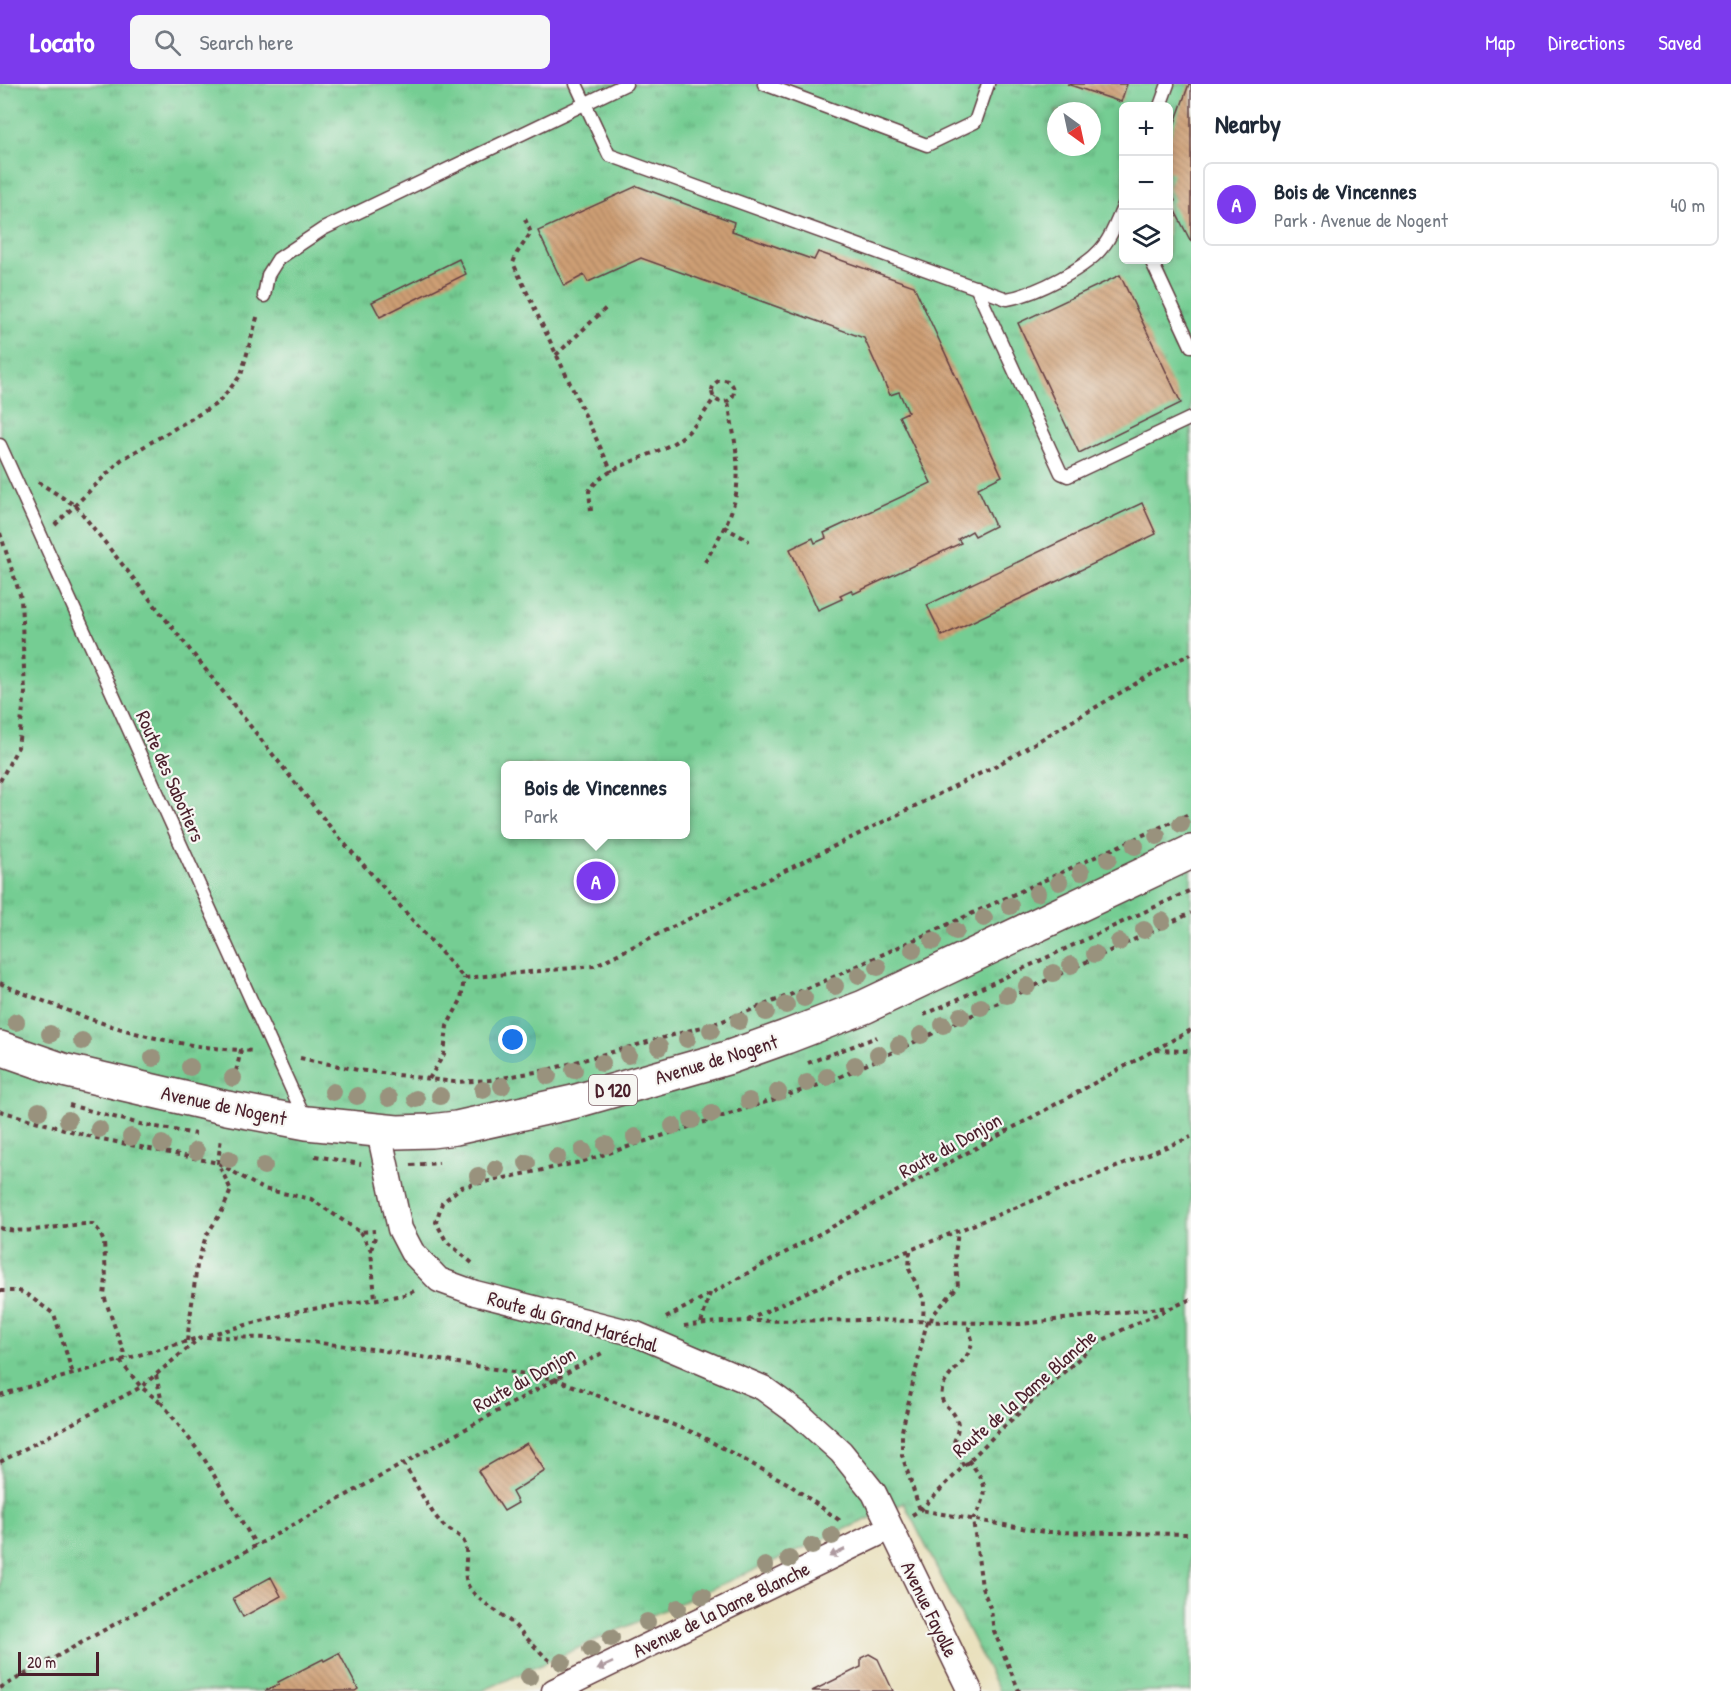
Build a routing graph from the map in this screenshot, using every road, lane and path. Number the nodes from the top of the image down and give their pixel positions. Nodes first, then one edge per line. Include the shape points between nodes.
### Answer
1 (576, 84) edge
2 (626, 84) edge
3 (764, 84) edge
4 (988, 84) edge
5 (1168, 84) edge
6 (1161, 102) edge
7 (585, 103) junction
8 (1122, 210) edge
9 (525, 219) dead end
10 (1153, 264) edge
11 (976, 287) junction
12 (264, 296) joint
13 (606, 308) dead end
14 (1191, 346) edge
15 (556, 355) junction
16 (715, 398) junction
17 (728, 401) junction
18 (1191, 418) edge
19 (0, 445) edge
20 (612, 472) junction
21 (76, 506) junction
22 (591, 511) dead end
23 (724, 527) junction
24 (0, 533) edge
25 (42, 537) junction
26 (749, 541) dead end
27 (705, 562) dead end
28 (1191, 654) edge
29 (0, 781) edge
30 (1191, 813) edge
31 (1191, 852) edge
32 (1191, 913) edge
33 (465, 978) junction
34 (0, 982) edge
35 (1191, 1030) edge
36 (0, 1048) edge
37 (241, 1050) junction
38 (1154, 1050) junction
39 (1191, 1051) edge
40 (274, 1053) junction
41 (429, 1079) junction
42 (227, 1108) junction
43 (0, 1111) edge
44 (307, 1123) junction
45 (379, 1132) junction
46 (1191, 1137) edge
47 (218, 1163) junction
48 (0, 1228) edge
49 (360, 1232) junction
50 (958, 1232) junction
51 (371, 1250) junction
52 (910, 1251) junction
53 (476, 1266) dead end
54 (439, 1280) junction
55 (0, 1291) edge
56 (710, 1293) junction
57 (375, 1299) junction
58 (1191, 1299) edge
59 (1173, 1306) junction
60 (747, 1321) junction
61 (927, 1321) junction
62 (701, 1323) junction
63 (972, 1323) junction
64 (681, 1327) dead end
65 (636, 1334) junction
66 (201, 1337) junction
67 (187, 1341) junction
68 (126, 1359) junction
69 (120, 1361) junction
70 (73, 1374) junction
71 (156, 1375) junction
72 (555, 1379) junction
73 (141, 1387) junction
74 (0, 1395) edge
75 (162, 1403) junction
76 (968, 1460) junction
77 (0, 1462) edge
78 (403, 1463) junction
79 (963, 1466) junction
80 (920, 1510) junction
81 (973, 1519) junction
82 (842, 1526) dead end
83 (890, 1528) junction
84 (1191, 1534) edge
85 (256, 1545) junction
86 (556, 1667) dead end
87 (0, 1688) edge
88 (554, 1691) edge
89 (970, 1691) edge
90 (1019, 1691) edge

1 - 7 lane
2 - 7 lane
3 - 4 lane via 927,145 975,122
5 - 6 lane
7 - 11 lane via 609,155
7 - 12 lane via 323,230 278,259 268,275
8 - 11 lane via 1105,245 1051,285 1007,299
9 - 15 path via 531,233 513,263
10 - 14 lane
11 - 18 lane via 1061,473 1068,476
12 - 21 path via 241,375 218,403 121,460
13 - 15 path
15 - 20 path
16 - 17 path
16 - 17 path via 714,385 726,380 735,391
16 - 20 path via 697,423 677,441
17 - 23 path via 738,478
19 - 25 lane, Route des Sabotiers
20 - 22 path via 598,479 589,491
21 - 25 path
21 - 33 path via 335,833
23 - 26 path
23 - 27 path
24 - 29 path via 21,598 25,693 18,747
25 - 40 lane, Route des Sabotiers
28 - 33 path via 1002,763 594,966
30 - 41 path via 818,984 720,1022 547,1070 481,1080
31 - 45 main road, Avenue de Nogent / D 120 via 864,1007 727,1058 503,1118 431,1131
32 - 53 path via 831,1080 581,1162 461,1187 442,1203 436,1222 446,1241
33 - 41 path via 461,1000 447,1026 444,1054
34 - 37 path via 91,1021 171,1041
35 - 38 path, Route du Donjon
36 - 42 main road, Avenue de Nogent / D 120 via 63,1070
37 - 40 path
37 - 42 path
38 - 39 path
38 - 56 path, Route du Donjon
40 - 41 path
40 - 44 lane, Route des Sabotiers
42 - 44 main road, Avenue de Nogent / D 120
42 - 47 path
43 - 47 path via 92,1137
44 - 45 main road, Avenue de Nogent / D 120
45 - 54 street, Route du Grand Maréchal via 400,1229 412,1252
46 - 50 path
47 - 49 path via 263,1189 311,1199
47 - 67 path via 231,1190 206,1236 196,1266
48 - 68 path via 18,1231 93,1224 104,1242 104,1296
49 - 51 path
49 - 51 path via 376,1231
50 - 52 path
50 - 61 path via 958,1286
51 - 57 path
52 - 60 path via 811,1290
52 - 61 path via 909,1269 924,1300
54 - 57 path via 404,1295
54 - 65 street, Route du Grand Maréchal via 475,1293
55 - 70 path via 26,1294 54,1314
56 - 62 path
56 - 65 path, Route du Donjon
57 - 66 path via 299,1311
58 - 59 path, Route de la Dame Blanche
59 - 63 path via 1021,1324
59 - 76 path, Route de la Dame Blanche via 1094,1346
60 - 61 path
60 - 62 path
61 - 63 path
61 - 80 path via 903,1431 902,1455
62 - 64 path
63 - 79 path via 970,1348 946,1381 942,1398 956,1417 953,1446
65 - 72 path, Route du Donjon
65 - 83 street, Route du Grand Maréchal via 763,1388 800,1415 841,1452 873,1493
66 - 67 path
66 - 71 path
66 - 72 path via 276,1338 374,1349
67 - 68 path
68 - 69 path
69 - 70 path
69 - 73 path
70 - 74 path
71 - 73 path
71 - 75 path
72 - 78 path, Route du Donjon
72 - 82 path via 697,1434 787,1483
73 - 75 path
73 - 77 path
75 - 85 path via 203,1457
76 - 79 path, Route de la Dame Blanche
76 - 81 path via 984,1480 985,1495
78 - 85 path, Route du Donjon
78 - 86 path via 430,1511 465,1543 467,1585
79 - 80 path, Route de la Dame Blanche
80 - 81 path
80 - 83 path, Route de la Dame Blanche
81 - 84 path via 1044,1532
81 - 90 path via 982,1587 994,1630
83 -> 88 street, Avenue de la Dame Blanche
83 - 89 street, Avenue Fayolle
85 - 87 path, Route du Donjon

